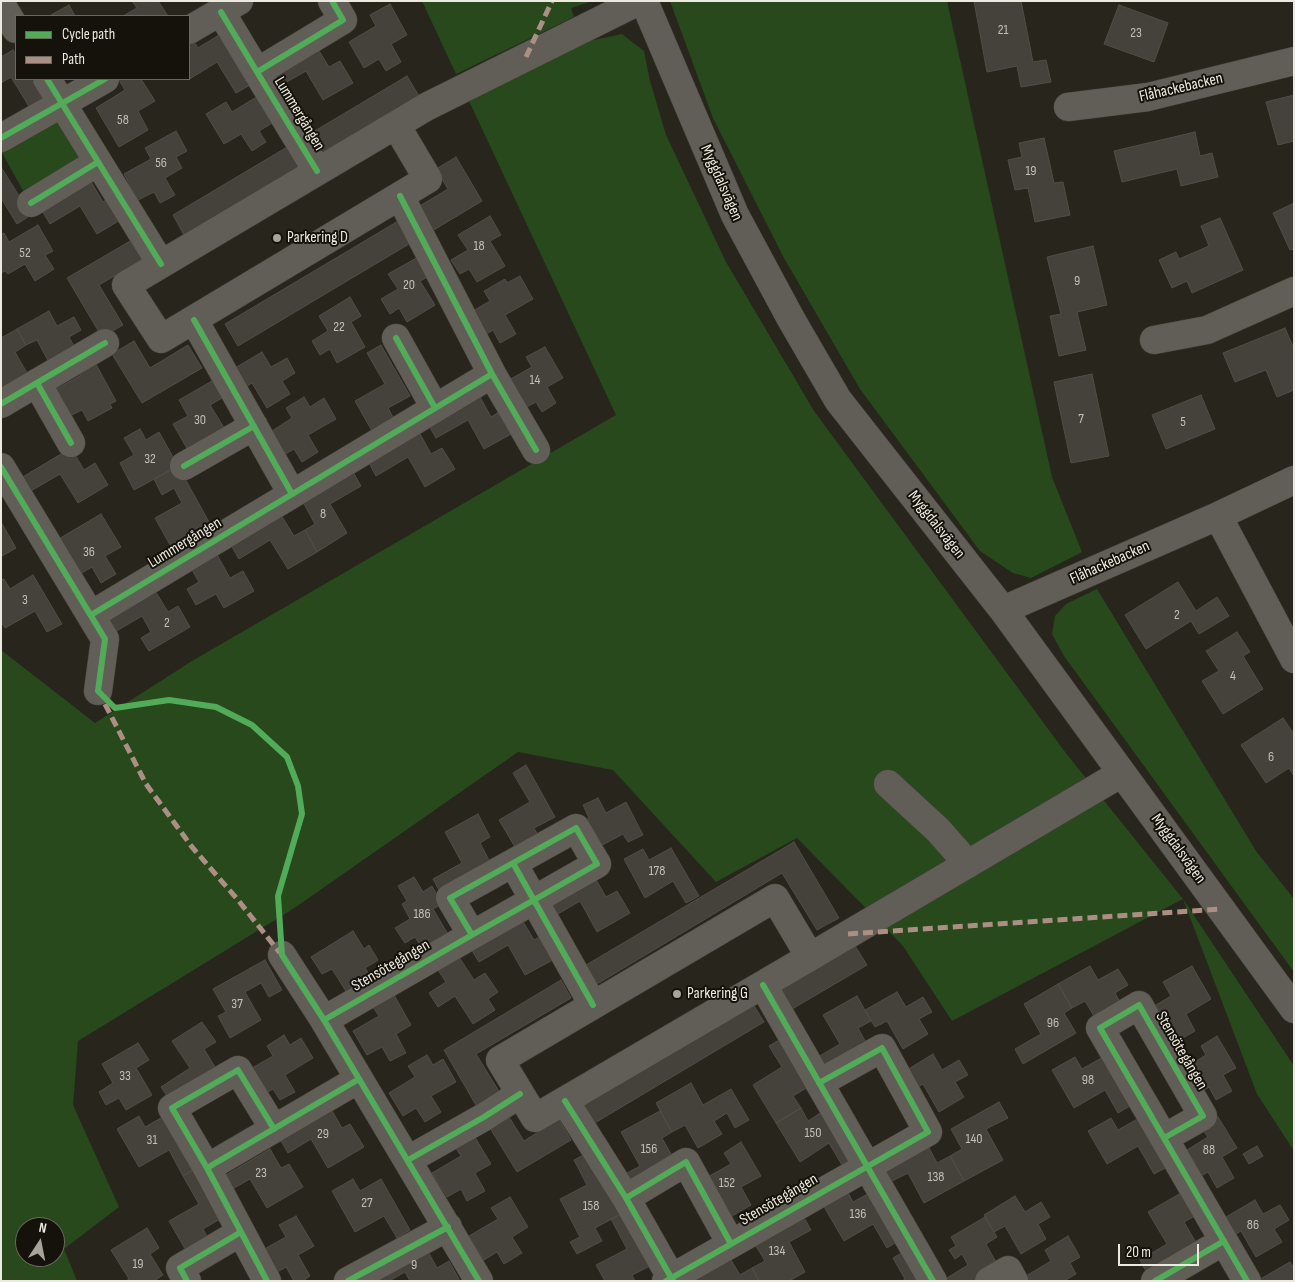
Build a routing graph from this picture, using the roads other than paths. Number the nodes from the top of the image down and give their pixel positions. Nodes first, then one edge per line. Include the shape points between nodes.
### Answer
1 (332, 1) edge
2 (639, 1) edge
3 (644, 1) edge
4 (1, 4) edge
5 (230, 6) edge
6 (15, 27) edge
7 (190, 29) edge
8 (1294, 61) edge
9 (257, 72) junction
10 (48, 80) edge
11 (102, 80) edge
12 (62, 103) junction
13 (1068, 107) dead end
14 (396, 125) junction
15 (1, 138) edge
16 (98, 162) junction
17 (317, 171) junction
18 (400, 196) junction
19 (31, 203) dead end
20 (161, 264) junction
21 (1294, 291) edge
22 (194, 320) junction
23 (396, 338) dead end
24 (1154, 340) dead end
25 (105, 343) dead end
26 (492, 374) junction
27 (37, 383) junction
28 (1, 404) edge
29 (435, 408) junction
30 (254, 426) junction
31 (71, 444) dead end
32 (536, 450) dead end
33 (184, 466) dead end
34 (1, 467) edge
35 (1294, 480) edge
36 (292, 494) junction
37 (1218, 516) junction
38 (1003, 610) junction
39 (91, 615) junction
40 (1294, 658) edge
41 (98, 691) dead end
42 (1122, 773) junction
43 (888, 784) dead end
44 (513, 863) junction
45 (968, 864) junction
46 (534, 900) junction
47 (472, 935) junction
48 (282, 955) dead end
49 (810, 957) junction
50 (762, 985) junction
51 (593, 1005) junction
52 (1294, 1009) edge
53 (324, 1020) junction
54 (359, 1079) junction
55 (820, 1083) junction
56 (520, 1094) junction
57 (565, 1101) junction
58 (274, 1129) junction
59 (1164, 1138) dead end
60 (408, 1160) junction
61 (867, 1166) junction
62 (207, 1168) junction
63 (626, 1198) junction
64 (448, 1226) junction
65 (241, 1232) junction
66 (1224, 1241) junction
67 (730, 1244) junction
68 (670, 1280) edge
69 (187, 1281) edge
70 (267, 1281) edge
71 (348, 1281) edge
72 (479, 1281) edge
73 (933, 1281) edge
74 (989, 1281) edge
75 (1014, 1281) edge
76 (1155, 1281) edge
77 (1247, 1281) edge

1 - 9 street, Lummergången via 343,20
2 - 14 street, Lummergången
3 - 38 street, Myggdalsvägen via 735,215 838,400
4 - 6 street
5 - 7 street, Lummergången
5 - 9 street, Lummergången
8 - 13 street, Flåhackebacken via 1148,97
9 - 17 street, Lummergången
10 - 12 street
11 - 12 street
12 - 15 street
12 - 16 street
14 - 17 street, Lummergången
14 - 18 street, Lummergången via 428,180
16 - 19 street
16 - 20 street
17 - 20 street, Lummergången
18 - 22 street, Lummergången
18 - 26 street
20 - 22 street, Lummergången via 126,284 161,340
21 - 24 street via 1207,330
22 - 30 street
23 - 29 street
25 - 27 street
26 - 29 street, Lummergången
26 - 32 street
27 - 28 street
27 - 31 street
29 - 36 street, Lummergången
30 - 33 street
30 - 36 street
34 - 39 street
35 - 37 street, Flåhackebacken
36 - 39 street, Lummergången
37 - 38 street, Flåhackebacken
37 - 40 street
38 - 42 street, Myggdalsvägen
39 - 41 street via 105,639
42 - 45 street
42 - 52 street, Myggdalsvägen
43 - 45 street via 938,830
44 - 46 street
44 - 46 street, Stensötegången via 576,828 597,864
44 - 47 street, Stensötegången via 450,898
45 - 49 street
46 - 47 street, Stensötegången
46 - 51 street
47 - 53 street, Stensötegången
48 - 53 street
49 - 50 street
49 - 51 street via 775,898
50 - 55 street
50 - 57 street
51 - 56 street via 500,1060
53 - 54 street
54 - 58 street
54 - 60 street
55 - 61 street
55 - 61 street, Stensötegången via 882,1048 928,1132
56 - 57 street via 535,1118
56 - 60 street
57 - 63 street, Stensötegången
58 - 62 street
58 - 62 street via 238,1070 172,1108
59 - 66 street
60 - 64 street
61 - 67 street, Stensötegången
61 - 73 street
62 - 65 street
63 - 67 street, Stensötegången via 686,1162
63 - 68 street, Stensötegången
64 - 71 street
64 - 72 street
65 - 69 street via 180,1268
65 - 70 street
66 - 76 street
66 - 77 street
67 - 68 street, Stensötegången
74 - 75 street via 1008,1270

